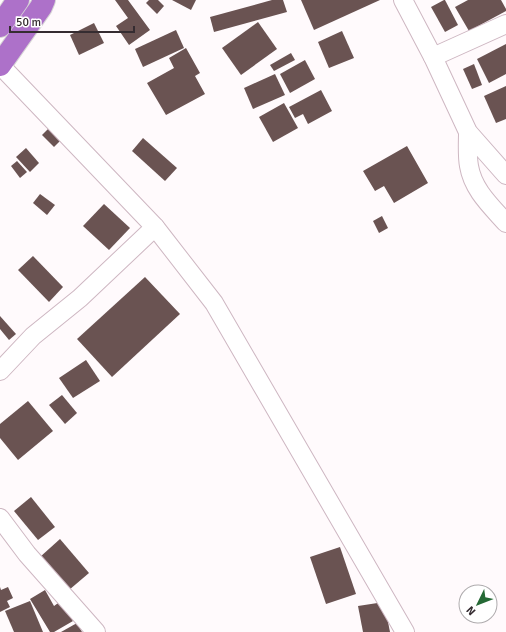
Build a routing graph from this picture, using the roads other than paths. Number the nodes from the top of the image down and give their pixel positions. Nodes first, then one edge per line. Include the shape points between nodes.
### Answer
1 (18, 0) edge
2 (44, 0) edge
3 (403, 0) edge
4 (506, 24) edge
5 (0, 26) edge
6 (433, 57) junction
7 (0, 65) edge
8 (468, 132) junction
9 (506, 175) edge
10 (506, 223) edge
11 (155, 227) junction
12 (0, 371) edge
13 (0, 518) edge
14 (96, 632) edge
15 (405, 632) edge

1 - 5 highway
2 - 7 highway
3 - 6 street
4 - 6 street
6 - 8 street
7 - 11 street
8 - 9 street
8 - 10 street via 469,167 473,180 480,193
11 - 12 street via 80,298 33,336
11 - 15 street via 214,303
13 - 14 street via 27,554

